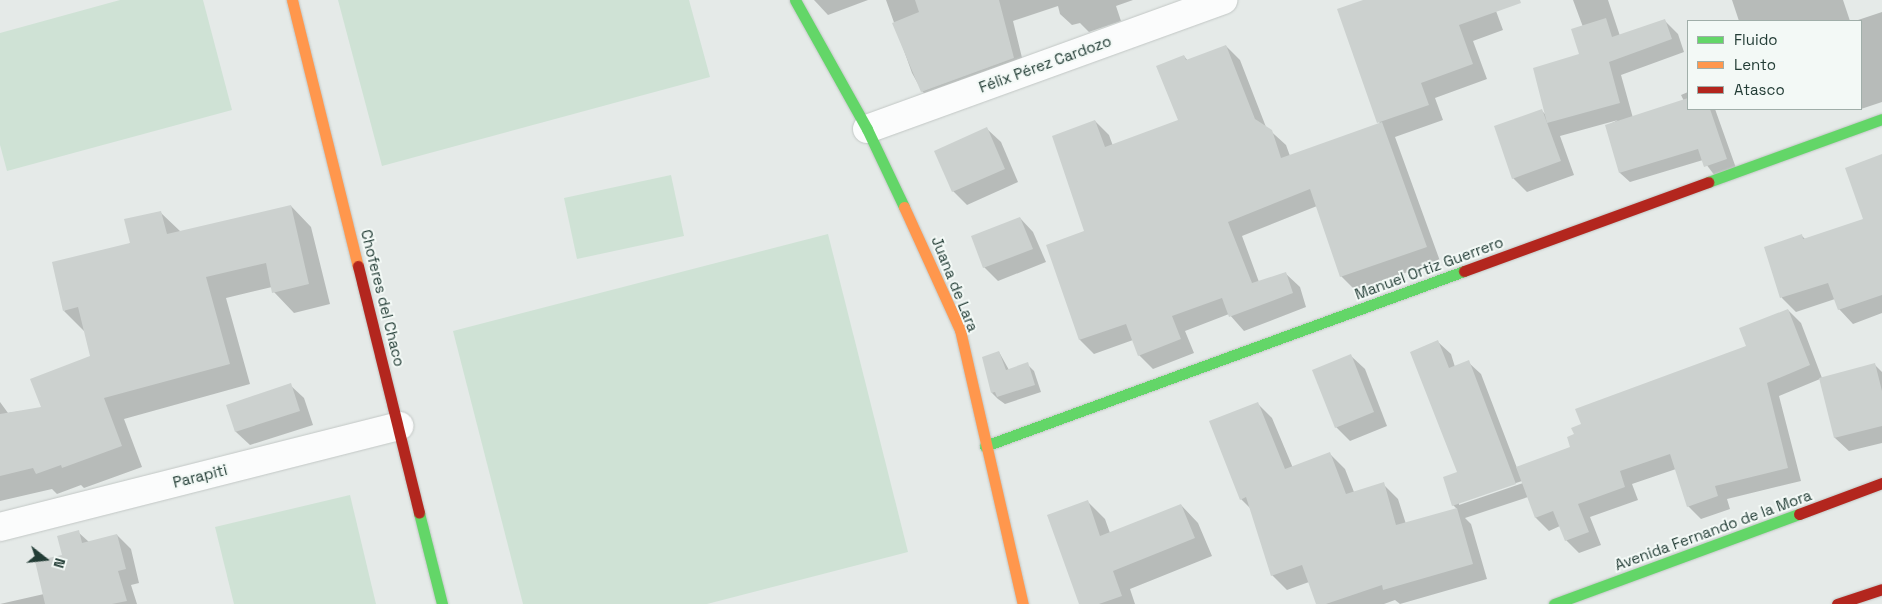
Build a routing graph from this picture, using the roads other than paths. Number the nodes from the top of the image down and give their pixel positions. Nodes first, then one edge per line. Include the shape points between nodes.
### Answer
1 (292, 0) edge
2 (795, 0) edge
3 (1223, 0) edge
4 (1882, 119) edge
5 (867, 129) junction
6 (399, 426) junction
7 (986, 446) junction
8 (1882, 483) edge
9 (0, 527) edge
10 (1882, 589) edge
11 (442, 604) edge
12 (1022, 604) edge
13 (1554, 604) edge
14 (1838, 604) edge

1 - 6 street, Choferes del Chaco
2 - 5 street, Juana de Lara
3 - 5 street, Félix Pérez Cardozo
4 - 7 street, Manuel Ortiz Guerrero
5 - 7 street, Juana de Lara via 960,330
6 - 9 street, Parapiti
6 - 11 street, Choferes del Chaco
7 - 12 street, Juana de Lara
8 - 13 street, Avenida Fernando de la Mora
10 - 14 street

